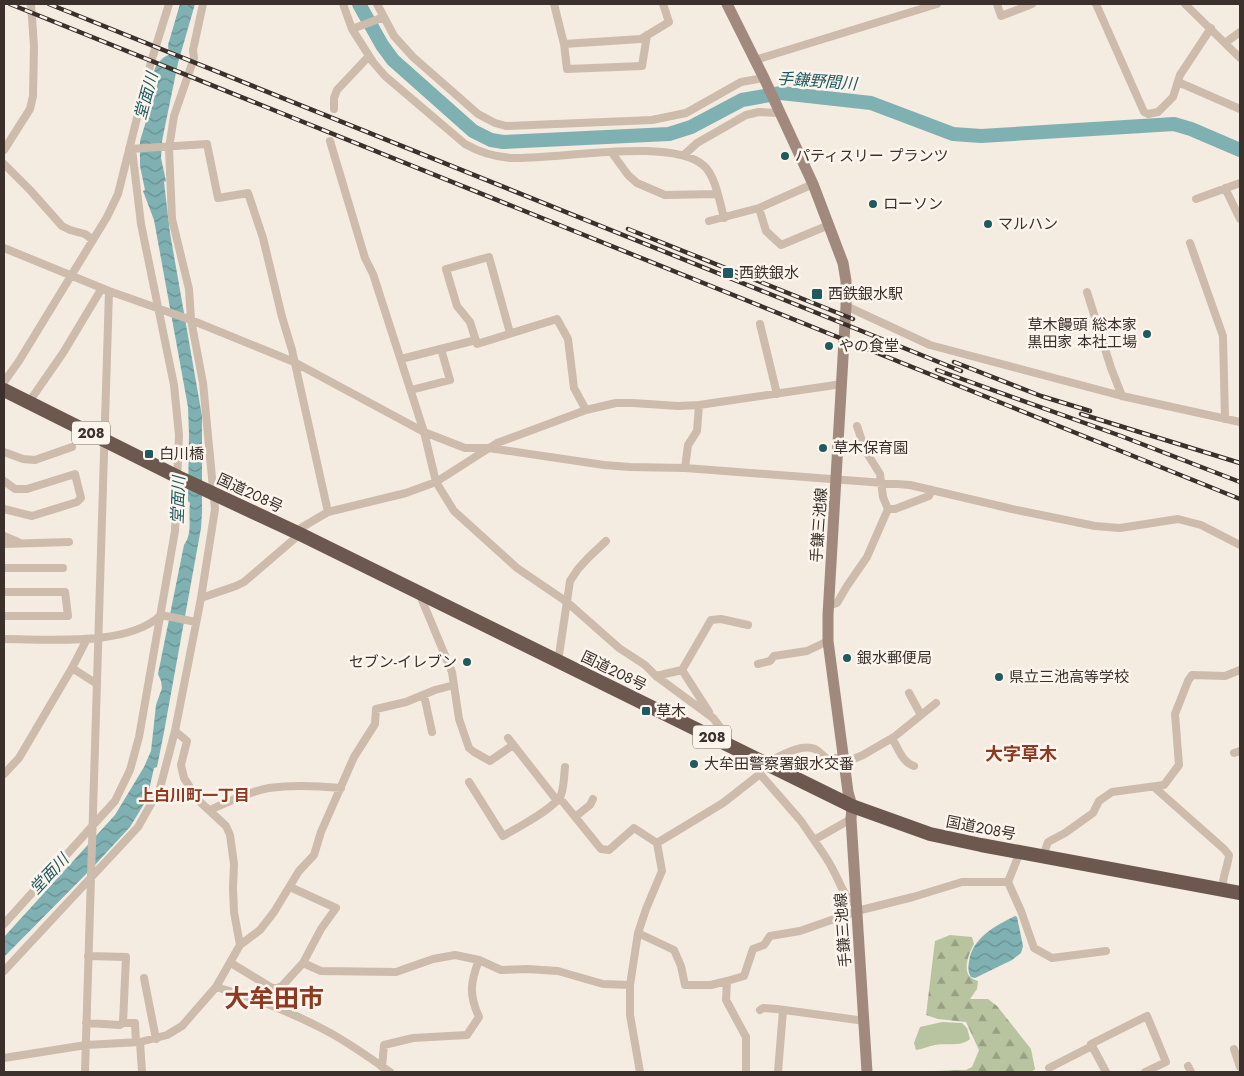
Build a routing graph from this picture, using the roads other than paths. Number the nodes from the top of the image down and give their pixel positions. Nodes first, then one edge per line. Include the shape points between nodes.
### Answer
1 (31, 4) edge
2 (169, 4) edge
3 (203, 4) edge
4 (342, 4) edge
5 (377, 4) edge
6 (554, 4) edge
7 (663, 4) edge
8 (727, 4) edge
9 (937, 4) edge
10 (997, 4) edge
11 (1032, 4) edge
12 (1096, 4) edge
13 (1185, 4) edge
14 (384, 17) junction
15 (1211, 28) junction
16 (352, 29) junction
17 (1240, 32) edge
18 (647, 35) junction
19 (1225, 43) junction
20 (564, 44) junction
21 (369, 56) junction
22 (1240, 58) edge
23 (755, 60) junction
24 (764, 78) junction
25 (1178, 82) junction
26 (334, 109) dead end
27 (1240, 109) edge
28 (779, 113) junction
29 (330, 140) dead end
30 (166, 147) junction
31 (131, 149) junction
32 (4, 150) edge
33 (612, 153) junction
34 (684, 154) junction
35 (4, 164) edge
36 (1240, 183) edge
37 (813, 184) junction
38 (1225, 188) junction
39 (717, 194) junction
40 (1196, 199) dead end
41 (759, 208) junction
42 (724, 218) junction
43 (1240, 219) edge
44 (709, 221) dead end
45 (829, 226) junction
46 (93, 240) junction
47 (1190, 243) dead end
48 (4, 248) edge
49 (71, 275) junction
50 (106, 289) junction
51 (1087, 292) dead end
52 (846, 306) junction
53 (160, 310) junction
54 (191, 320) junction
55 (760, 324) dead end
56 (510, 333) junction
57 (476, 340) junction
58 (441, 349) junction
59 (401, 359) junction
60 (294, 362) junction
61 (4, 382) edge
62 (842, 384) junction
63 (4, 390) edge
64 (411, 390) junction
65 (777, 394) junction
66 (1122, 396) junction
67 (29, 402) junction
68 (699, 405) junction
69 (586, 410) junction
70 (1225, 419) junction
71 (1240, 422) edge
72 (857, 426) dead end
73 (424, 432) junction
74 (105, 439) junction
75 (72, 447) dead end
76 (489, 448) junction
77 (4, 452) edge
78 (686, 468) junction
79 (178, 477) junction
80 (837, 478) junction
81 (4, 481) edge
82 (436, 482) junction
83 (881, 482) junction
84 (932, 490) junction
85 (213, 494) junction
86 (4, 509) edge
87 (888, 509) junction
88 (328, 512) junction
89 (297, 533) junction
90 (4, 536) edge
91 (606, 541) dead end
92 (68, 542) dead end
93 (21, 543) junction
94 (4, 544) edge
95 (1240, 544) edge
96 (4, 568) edge
97 (63, 568) dead end
98 (4, 592) edge
99 (419, 593) junction
100 (201, 598) junction
101 (567, 602) junction
102 (828, 606) junction
103 (161, 615) junction
104 (4, 616) edge
105 (196, 622) junction
106 (748, 626) dead end
107 (4, 638) edge
108 (99, 638) junction
109 (86, 639) junction
110 (828, 641) junction
111 (558, 662) junction
112 (758, 664) dead end
113 (72, 668) junction
114 (682, 670) junction
115 (1240, 670) edge
116 (656, 676) junction
117 (97, 684) junction
118 (454, 685) junction
119 (910, 694) dead end
120 (424, 695) junction
121 (936, 703) dead end
122 (921, 715) junction
123 (713, 718) junction
124 (175, 731) junction
125 (432, 732) dead end
126 (892, 738) junction
127 (730, 746) junction
128 (844, 760) junction
129 (761, 765) junction
130 (914, 766) dead end
131 (565, 767) dead end
132 (4, 774) edge
133 (469, 782) dead end
134 (1154, 787) junction
135 (340, 788) junction
136 (558, 799) junction
137 (593, 799) dead end
138 (210, 810) junction
139 (851, 812) junction
140 (575, 817) junction
141 (92, 830) junction
142 (814, 840) junction
143 (657, 843) junction
144 (1020, 852) junction
145 (1044, 856) junction
146 (91, 876) junction
147 (1008, 882) junction
148 (290, 887) junction
149 (1223, 890) junction
150 (1240, 893) edge
151 (857, 908) junction
152 (4, 924) edge
153 (638, 933) junction
154 (240, 945) junction
155 (1106, 951) dead end
156 (88, 956) junction
157 (479, 960) junction
158 (231, 963) junction
159 (303, 963) junction
160 (4, 971) edge
161 (144, 978) dead end
162 (727, 981) junction
163 (630, 985) junction
164 (216, 986) junction
165 (760, 1010) dead end
166 (783, 1010) junction
167 (865, 1021) junction
168 (86, 1023) junction
169 (123, 1023) junction
170 (156, 1039) junction
171 (138, 1042) junction
172 (86, 1045) junction
173 (1092, 1046) junction
174 (1234, 1050) dead end
175 (4, 1058) edge
176 (1240, 1066) edge
177 (382, 1067) junction
178 (1049, 1068) dead end
179 (1103, 1071) edge
180 (85, 1072) edge
181 (142, 1072) edge
182 (390, 1072) edge
183 (640, 1072) edge
184 (746, 1072) edge
185 (778, 1072) edge
186 (867, 1072) edge
187 (1144, 1072) edge

1 - 32 street via 33,96 30,109
2 - 31 street
3 - 30 street via 194,58
4 - 16 street
5 - 14 street
6 - 20 street
7 - 18 street via 669,22
8 - 23 main road, 手鎌三池線
9 - 23 street
10 - 11 street via 1002,16
12 - 25 street via 1144,112 1158,112 1173,97
13 - 15 street
14 - 16 street
14 - 24 street via 394,36 412,57 478,114 506,126 652,120 686,113 741,82
15 - 19 street
15 - 25 street
16 - 21 street
17 - 19 street
18 - 20 street
18 - 20 street via 642,66 567,69
19 - 22 street
21 - 26 street via 337,90
21 - 33 street via 385,76 464,144 478,151 512,158
23 - 24 main road, 手鎌三池線
24 - 28 main road, 手鎌三池線
25 - 27 street
28 - 34 street via 746,115
28 - 37 main road, 手鎌三池線
29 - 59 street via 365,258
30 - 31 street
30 - 54 street via 172,219 189,289
30 - 60 street via 207,144 218,198 248,193
31 - 46 street via 118,194
31 - 53 street
33 - 34 street
33 - 39 street via 637,183 665,195
34 - 39 street via 705,166
35 - 46 street via 62,226
36 - 38 street
37 - 41 street
37 - 45 main road, 手鎌三池線
38 - 40 street
38 - 43 street
39 - 42 street
41 - 42 street
41 - 45 street via 766,231 781,245
42 - 44 street
45 - 52 main road, 手鎌三池線 via 843,263
46 - 49 street
47 - 70 street via 1222,336
48 - 49 street
49 - 50 street
49 - 61 street
50 - 53 street
50 - 67 street
50 - 74 street
51 - 66 street
52 - 62 main road, 手鎌三池線
52 - 66 street via 930,345
53 - 54 street
53 - 79 street via 180,435
54 - 60 street
54 - 85 street via 202,383
55 - 65 street
56 - 57 street via 477,344
56 - 57 street via 489,257 446,269 457,306 470,322
56 - 69 street via 557,319 568,339 574,388
57 - 58 street
58 - 59 street
58 - 64 street via 450,380
59 - 64 street
60 - 73 street
60 - 88 street
62 - 65 street
62 - 80 main road, 手鎌三池線
63 - 67 highway, 国道208号 / 208
64 - 73 street
65 - 68 street
66 - 70 street
67 - 74 highway, 国道208号 / 208
68 - 69 street via 616,403
68 - 78 street via 697,431 688,445
69 - 76 street
70 - 71 street
72 - 83 street
73 - 76 street via 465,448
73 - 82 street
74 - 79 highway, 国道208号 / 208
74 - 108 street
75 - 77 street via 35,460
76 - 78 street via 604,465
76 - 82 street
78 - 80 street
79 - 85 highway, 国道208号 / 208
79 - 103 street via 175,531
80 - 83 street
80 - 102 main road, 手鎌三池線
81 - 86 street via 15,489 27,489 75,474 80,498 77,502 32,516
82 - 88 street via 406,493
82 - 101 street via 454,511 474,531 517,568
83 - 84 street
83 - 87 street
84 - 87 street via 928,496
84 - 95 street via 1095,526 1120,528 1178,519
85 - 89 highway, 国道208号 / 208
85 - 100 street via 215,509
87 - 102 street via 867,557 837,603
88 - 89 street
89 - 99 highway, 国道208号 / 208
89 - 100 street via 244,582
90 - 93 street
91 - 101 street via 570,581
92 - 93 street
93 - 94 street
96 - 97 street
98 - 104 street via 65,592 68,616
99 - 111 highway, 国道208号 / 208
99 - 118 street via 447,656
100 - 105 street
101 - 111 street
101 - 116 street
102 - 110 main road, 手鎌三池線
103 - 105 street
103 - 108 street via 153,622 119,635
103 - 141 street via 130,770 115,801
105 - 124 street
106 - 114 street via 721,619 711,620
107 - 109 street
108 - 109 street
108 - 117 street
109 - 113 street
110 - 112 street via 807,651 774,656 770,661
110 - 128 main road, 手鎌三池線
111 - 127 highway, 国道208号 / 208
113 - 117 street
113 - 132 street via 19,758
114 - 116 street
114 - 123 street
115 - 134 street via 1225,676 1192,675 1175,714 1178,765 1164,785
116 - 123 street
117 - 141 street
118 - 120 street
118 - 136 street via 458,720 470,748 490,761 510,741
119 - 122 street
120 - 125 street
120 - 135 street via 376,709 375,724 354,757
121 - 122 street
122 - 126 street
123 - 127 street via 728,736
124 - 138 street via 187,741 181,765 184,778 198,800
124 - 146 street via 160,788 149,811 126,841
126 - 128 street via 863,755
126 - 130 street via 904,758
127 - 129 highway, 国道208号 / 208
128 - 129 street via 827,759 815,749 807,748
128 - 139 main road, 手鎌三池線
129 - 139 highway, 国道208号 / 208
129 - 142 street
129 - 143 street via 723,803
131 - 136 street via 562,793
133 - 136 street via 503,836 533,819
134 - 145 street via 1112,792 1105,796 1099,800 1093,813 1048,842
134 - 149 street via 1229,856
135 - 138 street via 269,788
135 - 148 street via 314,855
136 - 140 street
137 - 140 street
138 - 154 street via 230,835 234,912
139 - 142 street
139 - 144 highway, 国道208号 / 208 via 930,834
139 - 151 main road, 手鎌三池線
140 - 143 street via 605,851 634,828
141 - 146 street
141 - 152 street
142 - 151 street
143 - 153 street via 662,870
144 - 145 highway, 国道208号 / 208
144 - 147 street
145 - 149 highway, 国道208号 / 208
146 - 156 street
146 - 160 street
147 - 151 street via 962,882 913,897
147 - 155 street via 1034,948 1052,958
148 - 154 street via 260,930
148 - 159 street via 336,908 320,928
149 - 150 highway, 国道208号 / 208
151 - 162 street via 800,931 770,936 764,945 753,949 744,976
151 - 167 main road, 手鎌三池線
153 - 162 street via 674,950 682,966 685,985
153 - 163 street
154 - 158 street
156 - 168 street
156 - 169 street via 126,957
157 - 159 street via 455,954 396,972 321,970
157 - 163 street via 500,970 558,971 603,984
157 - 177 street via 471,990 472,1003 479,1018 467,1035 413,1038 384,1045
158 - 159 street via 277,988
158 - 164 street
161 - 170 street
162 - 184 street via 726,1000 746,1037
163 - 183 street via 630,1015
164 - 170 street via 182,1026
164 - 177 street via 249,996 319,1027
165 - 166 street
166 - 167 street
166 - 185 street
167 - 186 main road, 手鎌三池線
168 - 169 street via 120,1026
168 - 172 street
169 - 171 street via 134,1023
170 - 171 street
171 - 172 street
171 - 181 street
172 - 175 street
172 - 180 street
173 - 178 street
173 - 179 street
173 - 187 street via 1147,1016 1166,1062
174 - 176 street
177 - 182 street

